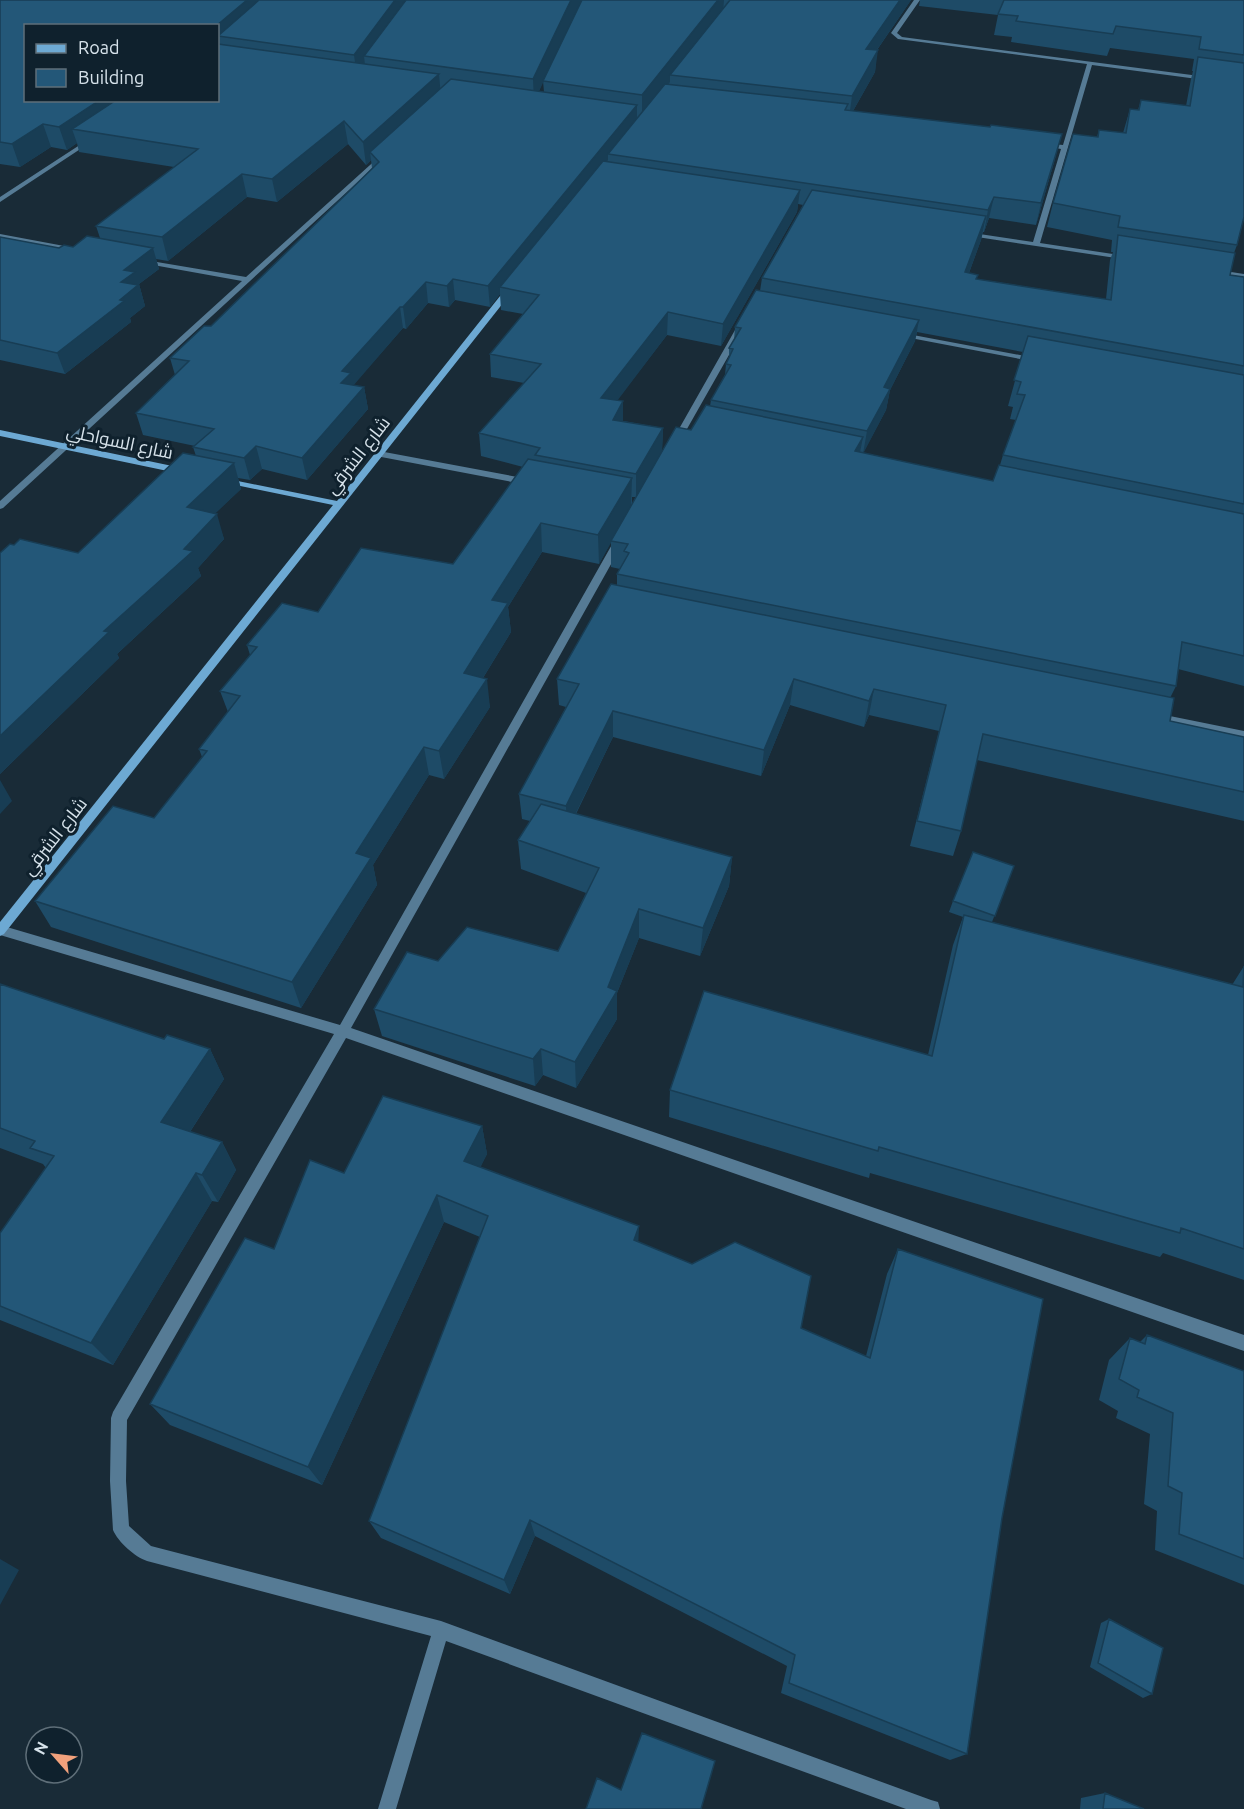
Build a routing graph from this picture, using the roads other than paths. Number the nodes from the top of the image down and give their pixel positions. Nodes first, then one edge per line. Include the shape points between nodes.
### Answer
1 (917, 0) edge
2 (1090, 63) junction
3 (1211, 78) edge
4 (100, 134) edge
5 (1032, 143) edge
6 (1066, 147) junction
7 (389, 151) edge
8 (0, 200) edge
9 (955, 232) edge
10 (0, 236) edge
11 (1036, 245) junction
12 (82, 251) edge
13 (130, 259) edge
14 (1140, 260) edge
15 (1209, 271) edge
16 (1244, 276) edge
17 (519, 278) edge
18 (248, 280) junction
19 (747, 316) edge
20 (894, 333) edge
21 (1046, 361) edge
22 (687, 422) junction
23 (698, 425) edge
24 (0, 433) edge
25 (64, 446) junction
26 (670, 452) edge
27 (379, 454) junction
28 (190, 472) edge
29 (213, 477) edge
30 (538, 484) edge
31 (339, 504) junction
32 (0, 506) edge
33 (625, 532) edge
34 (586, 599) junction
35 (598, 602) edge
36 (1138, 714) edge
37 (1244, 735) edge
38 (0, 930) edge
39 (343, 1031) junction
40 (1244, 1343) edge
41 (441, 1630) junction
42 (387, 1809) edge
43 (932, 1809) edge

1 - 2 street via 894,33 900,38
2 - 3 street
2 - 6 street
4 - 8 street
5 - 6 street
6 - 11 street
7 - 18 street
9 - 11 street
10 - 12 street
11 - 14 street
13 - 18 street
15 - 16 street
17 - 27 street, شارع الشرقي
18 - 25 street
19 - 22 street
20 - 21 street
22 - 23 street
22 - 26 street
24 - 25 street, شارع السواحلي
25 - 28 street, شارع السواحلي
25 - 32 street
27 - 30 street
27 - 31 street, شارع الشرقي
29 - 31 street
31 - 38 street, شارع الشرقي
33 - 34 street
34 - 35 street
34 - 39 street
36 - 37 street
38 - 39 street
39 - 40 street
39 - 41 street via 119,1418 121,1530 147,1552
41 - 42 street
41 - 43 street

